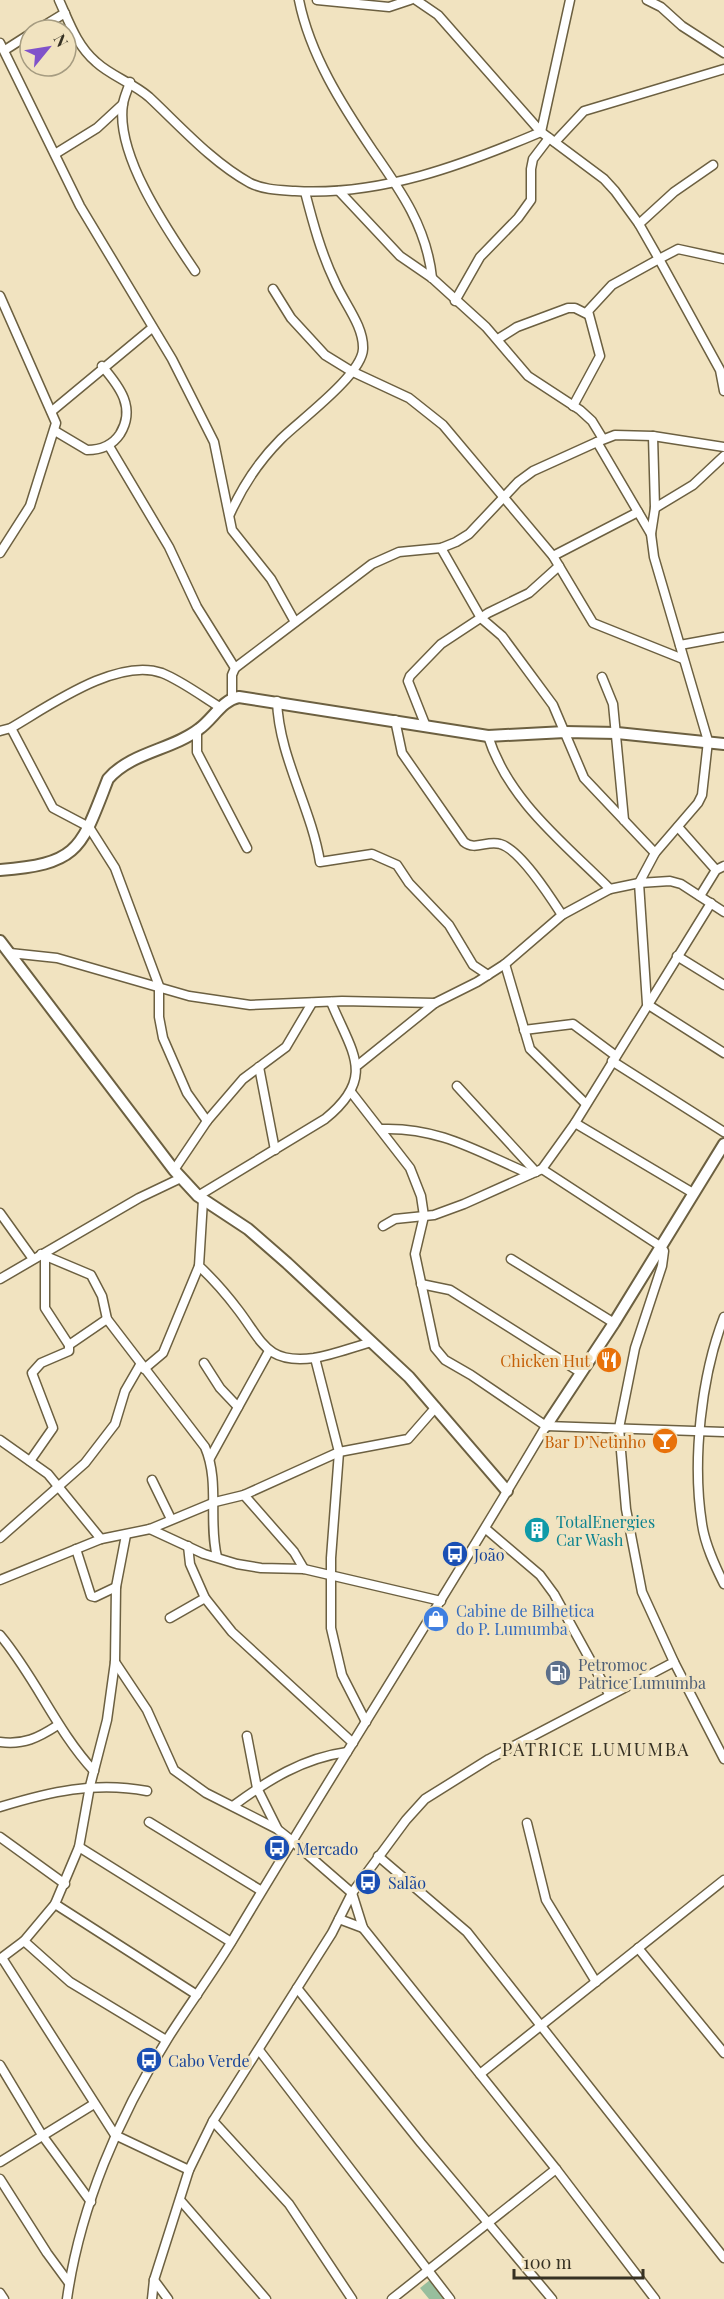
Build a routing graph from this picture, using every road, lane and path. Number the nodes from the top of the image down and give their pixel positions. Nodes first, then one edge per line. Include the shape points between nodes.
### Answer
1 (59, 0) edge
2 (299, 0) edge
3 (317, 0) edge
4 (410, 0) edge
5 (416, 0) edge
6 (570, 0) edge
7 (647, 0) edge
8 (664, 4) edge
9 (65, 13) junction
10 (57, 18) edge
11 (18, 40) edge
12 (2, 47) edge
13 (724, 53) edge
14 (724, 69) edge
15 (130, 82) junction
16 (123, 104) junction
17 (541, 132) junction
18 (552, 140) junction
19 (55, 154) junction
20 (713, 165) dead end
21 (396, 182) junction
22 (339, 191) junction
23 (305, 192) junction
24 (639, 224) junction
25 (659, 259) junction
26 (724, 259) edge
27 (195, 271) dead end
28 (432, 278) junction
29 (273, 290) dead end
30 (0, 296) edge
31 (455, 301) junction
32 (587, 314) junction
33 (152, 328) junction
34 (498, 339) junction
35 (102, 366) junction
36 (351, 371) junction
37 (724, 391) edge
38 (573, 406) junction
39 (52, 411) junction
40 (55, 431) junction
41 (653, 436) junction
42 (600, 440) junction
43 (109, 446) junction
44 (724, 447) edge
45 (724, 456) edge
46 (506, 498) junction
47 (655, 508) junction
48 (638, 512) junction
49 (230, 515) junction
50 (651, 534) junction
51 (441, 548) junction
52 (0, 553) edge
53 (553, 556) junction
54 (559, 566) junction
55 (481, 618) junction
56 (295, 622) junction
57 (724, 637) edge
58 (680, 645) junction
59 (683, 659) junction
60 (235, 668) junction
61 (602, 677) dead end
62 (232, 698) junction
63 (277, 701) junction
64 (221, 708) junction
65 (395, 720) junction
66 (425, 724) junction
67 (11, 728) junction
68 (0, 731) edge
69 (197, 731) junction
70 (565, 732) junction
71 (617, 733) junction
72 (488, 736) junction
73 (708, 741) junction
74 (724, 744) edge
75 (624, 820) junction
76 (89, 827) junction
77 (678, 827) junction
78 (247, 848) dead end
79 (655, 853) junction
80 (720, 868) edge
81 (0, 870) edge
82 (639, 883) junction
83 (610, 889) junction
84 (700, 896) junction
85 (711, 903) junction
86 (724, 912) edge
87 (562, 915) junction
88 (0, 941) edge
89 (10, 953) junction
90 (677, 956) junction
91 (505, 964) junction
92 (488, 975) junction
93 (724, 985) edge
94 (159, 987) junction
95 (331, 1002) junction
96 (312, 1003) junction
97 (435, 1003) junction
98 (647, 1004) junction
99 (524, 1030) junction
100 (724, 1053) edge
101 (614, 1059) junction
102 (358, 1065) junction
103 (259, 1067) junction
104 (457, 1086) dead end
105 (351, 1092) junction
106 (585, 1103) junction
107 (207, 1121) junction
108 (574, 1123) junction
109 (382, 1130) junction
110 (724, 1132) edge
111 (724, 1144) edge
112 (275, 1150) junction
113 (536, 1172) junction
114 (178, 1174) junction
115 (693, 1193) junction
116 (200, 1198) junction
117 (0, 1213) edge
118 (424, 1216) junction
119 (383, 1226) dead end
120 (660, 1246) junction
121 (40, 1257) junction
122 (511, 1258) dead end
123 (199, 1266) junction
124 (0, 1279) edge
125 (421, 1284) junction
126 (724, 1317) edge
127 (107, 1319) junction
128 (614, 1323) junction
129 (372, 1342) junction
130 (69, 1345) junction
131 (269, 1351) junction
132 (315, 1358) junction
133 (204, 1363) dead end
134 (142, 1367) junction
135 (580, 1371) junction
136 (238, 1407) junction
137 (436, 1407) junction
138 (546, 1425) junction
139 (619, 1428) junction
140 (701, 1431) junction
141 (724, 1432) edge
142 (0, 1440) edge
143 (339, 1452) junction
144 (210, 1458) junction
145 (30, 1461) junction
146 (152, 1480) dead end
147 (60, 1487) junction
148 (507, 1491) junction
149 (243, 1495) junction
150 (215, 1502) junction
151 (171, 1519) junction
152 (150, 1529) junction
153 (486, 1529) junction
154 (126, 1535) junction
155 (0, 1538) edge
156 (101, 1539) junction
157 (188, 1546) junction
158 (76, 1549) junction
159 (217, 1557) junction
160 (304, 1569) junction
161 (330, 1576) junction
162 (0, 1580) edge
163 (724, 1584) edge
164 (116, 1587) junction
165 (205, 1598) junction
166 (441, 1601) junction
167 (170, 1618) dead end
168 (0, 1635) edge
169 (114, 1662) junction
170 (674, 1662) junction
171 (609, 1694) junction
172 (366, 1722) junction
173 (58, 1725) junction
174 (247, 1736) dead end
175 (0, 1742) edge
176 (353, 1743) junction
177 (347, 1752) junction
178 (724, 1759) edge
179 (94, 1771) junction
180 (90, 1786) junction
181 (257, 1788) junction
182 (147, 1791) dead end
183 (233, 1806) junction
184 (0, 1807) edge
185 (149, 1822) dead end
186 (527, 1823) dead end
187 (277, 1829) junction
188 (0, 1837) edge
189 (291, 1840) junction
190 (80, 1847) junction
191 (378, 1856) junction
192 (724, 1880) edge
193 (65, 1884) junction
194 (260, 1890) junction
195 (352, 1893) junction
196 (55, 1904) junction
197 (339, 1919) junction
198 (363, 1928) junction
199 (24, 1941) junction
200 (231, 1942) junction
201 (638, 1948) junction
202 (1, 1958) edge
203 (596, 1982) junction
204 (297, 1988) junction
205 (196, 1995) junction
206 (541, 2025) junction
207 (166, 2040) junction
208 (259, 2050) junction
209 (724, 2053) edge
210 (0, 2065) edge
211 (480, 2074) junction
212 (94, 2104) junction
213 (213, 2121) junction
214 (115, 2135) junction
215 (42, 2136) junction
216 (0, 2162) edge
217 (556, 2169) junction
218 (189, 2170) junction
219 (0, 2179) edge
220 (181, 2201) junction
221 (91, 2202) junction
222 (488, 2223) junction
223 (724, 2258) edge
224 (428, 2272) junction
225 (154, 2280) junction
226 (69, 2283) junction
227 (0, 2293) edge
228 (4, 2299) edge
229 (67, 2299) edge
230 (152, 2299) edge
231 (168, 2299) edge
232 (266, 2299) edge
233 (352, 2299) edge
234 (392, 2299) edge
235 (450, 2299) edge
236 (552, 2299) edge
237 (655, 2299) edge

1 - 9 street
2 - 21 street via 307,33 323,69
3 - 4 street via 389,7
5 - 17 street via 438,15
6 - 17 street
7 - 8 street
8 - 13 street via 682,26
9 - 10 street
9 - 15 street via 80,44 97,63
11 - 12 street
12 - 19 street
14 - 18 street via 584,111
15 - 16 street
15 - 23 street via 224,166 252,184 271,190
16 - 19 street via 97,128
16 - 27 street via 129,148 147,198
17 - 18 street
17 - 21 street via 460,164
18 - 24 street via 604,179
18 - 31 street via 533,159 531,200 480,257
19 - 33 street via 80,206
20 - 24 street via 674,192
21 - 22 street
21 - 28 street via 422,232
22 - 23 street
22 - 28 street via 400,256
23 - 36 street via 320,246 358,327 363,349
24 - 25 street
25 - 26 street via 678,249
25 - 32 street via 612,285
25 - 37 street via 720,370
28 - 31 street
29 - 36 street via 291,318 325,355
30 - 39 street
31 - 34 street
32 - 34 street via 568,308 517,327
32 - 38 street via 600,356
33 - 35 street
33 - 49 street via 214,442
34 - 38 street via 528,376
35 - 39 street
35 - 43 street via 119,388 126,407 127,422
36 - 46 street via 422,406
36 - 49 street via 331,397 280,440 238,497
38 - 42 street via 592,421
39 - 40 street
40 - 43 street via 87,450
40 - 52 street via 30,506
41 - 42 street via 615,435
41 - 44 street
41 - 47 street
42 - 46 street via 533,471
42 - 48 street
43 - 60 street
45 - 47 street via 693,485
46 - 51 street via 469,534
46 - 53 street
47 - 50 street
48 - 50 street
48 - 53 street
49 - 56 street via 232,530 270,579
50 - 58 street
51 - 55 street
51 - 56 street via 399,552 372,564
53 - 54 street
54 - 55 street via 529,593
54 - 59 street via 593,623
55 - 66 street via 441,644 410,676 408,681
55 - 70 street via 508,644 553,705
56 - 60 street
57 - 58 street
58 - 59 street
59 - 73 street
60 - 62 street
61 - 71 street via 613,704
62 - 63 street
62 - 64 street
63 - 65 street
63 - 92 street via 278,722 315,832 320,862 372,854 397,865 449,925 473,964
64 - 67 street via 162,673 134,669 107,677
64 - 69 street
65 - 66 street
65 - 87 street via 402,753 464,842 472,847 504,844 537,878
66 - 72 street
67 - 68 street
67 - 76 street via 53,808
69 - 76 street via 114,772
69 - 78 street via 197,752
70 - 71 street
70 - 72 street
70 - 75 street via 585,778
71 - 73 street
71 - 75 street
72 - 83 street via 495,759 520,799
73 - 74 street
73 - 77 street via 702,795
75 - 79 street
76 - 81 street via 80,843 58,860 38,867
76 - 94 street via 115,868
77 - 79 street
77 - 80 street
79 - 82 street
80 - 84 street
82 - 83 street
82 - 84 street via 670,881
82 - 98 street
83 - 87 street
84 - 85 street
85 - 86 street
85 - 90 street
87 - 91 street
88 - 89 street
89 - 94 street via 57,958
89 - 114 street
90 - 93 street
90 - 98 street
91 - 92 street
91 - 99 street
92 - 97 street
94 - 96 street via 189,996 250,1005
94 - 107 street via 163,1038 187,1093
95 - 96 street
95 - 97 street
95 - 102 street
96 - 103 street via 286,1047
97 - 102 street
98 - 100 street
98 - 101 street
99 - 101 street via 573,1024
99 - 106 street via 530,1048
101 - 106 street
101 - 110 street
102 - 105 street
103 - 107 street via 243,1079
103 - 112 street
104 - 113 street
105 - 109 street
105 - 112 street via 325,1119
106 - 108 street
107 - 114 street
108 - 113 street
108 - 115 street
109 - 113 street via 430,1132
109 - 118 street via 410,1168
111 - 115 street
112 - 116 street
113 - 118 street via 464,1204
113 - 120 street
114 - 116 street
114 - 121 street
115 - 120 street
116 - 123 street
116 - 129 street via 248,1229
117 - 121 street
118 - 119 street via 395,1219
118 - 125 street via 415,1248
120 - 128 street
120 - 139 street via 664,1251 662,1266 635,1348
121 - 124 street
121 - 127 street via 91,1275 102,1296
121 - 130 street via 45,1308
122 - 128 street
123 - 131 street via 222,1289 258,1342
123 - 134 street via 163,1353
125 - 135 street via 450,1290
125 - 138 street via 439,1355
126 - 140 street via 702,1404
127 - 130 street
127 - 134 street
128 - 135 street
129 - 132 street
129 - 137 street
130 - 145 street via 69,1351 41,1363 32,1373 53,1428
131 - 132 street via 279,1357
131 - 136 street
132 - 143 street
133 - 136 street
134 - 144 street via 206,1446
134 - 147 street via 125,1391 115,1424 85,1463
135 - 138 street
136 - 144 street
137 - 143 street via 408,1439
137 - 148 street
138 - 139 street
138 - 148 street
139 - 140 street
139 - 170 street via 626,1509 642,1592
140 - 141 street
140 - 163 street via 698,1476 702,1526
142 - 145 street
143 - 149 street
143 - 161 street
144 - 150 street
145 - 147 street
146 - 151 street
147 - 155 street
147 - 156 street
148 - 153 street
149 - 150 street
149 - 160 street via 294,1552
150 - 151 street
150 - 159 street via 213,1540
151 - 152 street
152 - 154 street
152 - 157 street
153 - 166 street
153 - 171 street via 540,1575
154 - 156 street
154 - 164 street
156 - 158 street
157 - 159 street
157 - 165 street via 190,1564
158 - 162 street
158 - 164 street via 91,1596
159 - 160 street via 261,1568
160 - 161 street
161 - 166 street
161 - 172 street via 334,1652
164 - 169 street
165 - 167 street
165 - 176 street via 232,1632
166 - 172 street
168 - 173 street
169 - 179 street via 107,1720
169 - 183 street via 147,1710 174,1770
170 - 171 street
170 - 178 street
171 - 191 street via 489,1759 425,1799
172 - 176 street
173 - 175 street via 30,1742
173 - 179 street
174 - 181 street
176 - 177 street
177 - 181 street via 323,1755 297,1765
177 - 189 street
179 - 180 street
180 - 182 street
180 - 184 street via 52,1791
180 - 190 street
181 - 183 street
181 - 187 street
183 - 187 street
185 - 194 street
186 - 203 street via 546,1900
187 - 189 street
188 - 193 street
189 - 194 street
189 - 195 street
190 - 193 street
190 - 200 street
191 - 195 street
191 - 206 street via 467,1932
192 - 201 street
193 - 196 street
194 - 200 street
195 - 197 street
195 - 198 street
196 - 199 street
196 - 205 street
197 - 198 street
197 - 204 street
198 - 211 street
199 - 202 street
199 - 207 street via 70,1982
200 - 205 street
201 - 203 street
201 - 209 street
202 - 212 street
203 - 206 street
204 - 208 street
204 - 222 street
205 - 207 street
206 - 211 street
206 - 223 street
207 - 214 street
208 - 213 street
208 - 224 street
210 - 215 street
211 - 217 street
212 - 214 street
212 - 215 street
213 - 218 street
213 - 233 street via 290,2204
214 - 218 street
214 - 221 street
215 - 216 street
215 - 221 street
217 - 222 street
217 - 237 street
218 - 220 street
219 - 226 street
220 - 225 street
220 - 232 street
221 - 226 street
222 - 224 street
222 - 236 street
224 - 234 street
224 - 235 street
225 - 230 street
225 - 231 street
226 - 229 street
227 - 228 street

